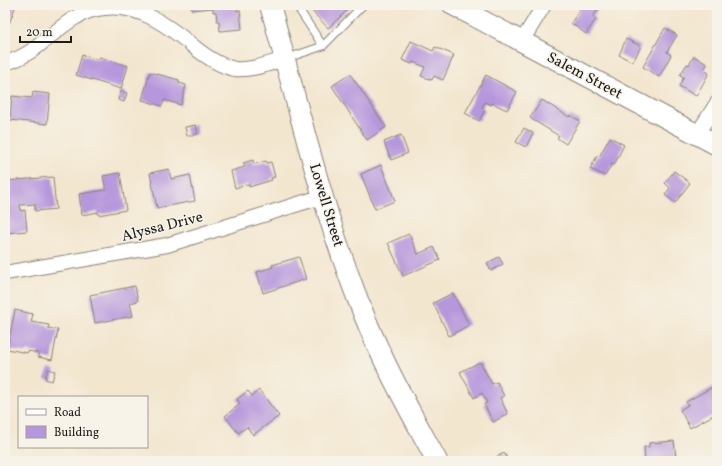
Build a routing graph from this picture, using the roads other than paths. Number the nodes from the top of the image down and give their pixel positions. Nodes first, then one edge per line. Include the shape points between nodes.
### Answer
1 (270, 5) edge
2 (296, 5) edge
3 (363, 5) edge
4 (453, 5) edge
5 (544, 5) edge
6 (522, 41) junction
7 (322, 46) junction
8 (285, 59) junction
9 (5, 63) edge
10 (717, 103) edge
11 (697, 134) junction
12 (717, 145) edge
13 (324, 196) junction
14 (5, 273) edge
15 (437, 461) edge

1 - 8 main road, Lowell Street
2 - 7 lane
3 - 7 lane
4 - 6 main road, Salem Street
5 - 6 street
6 - 11 main road, Salem Street
7 - 8 lane
8 - 9 street via 251,68 227,67 206,56 153,18 123,8 104,8 73,18 31,53
8 - 13 main road, Lowell Street
10 - 11 street
11 - 12 main road, Salem Street
13 - 14 street, Alyssa Drive via 167,245
13 - 15 main road, Lowell Street via 345,265 364,315 384,360

